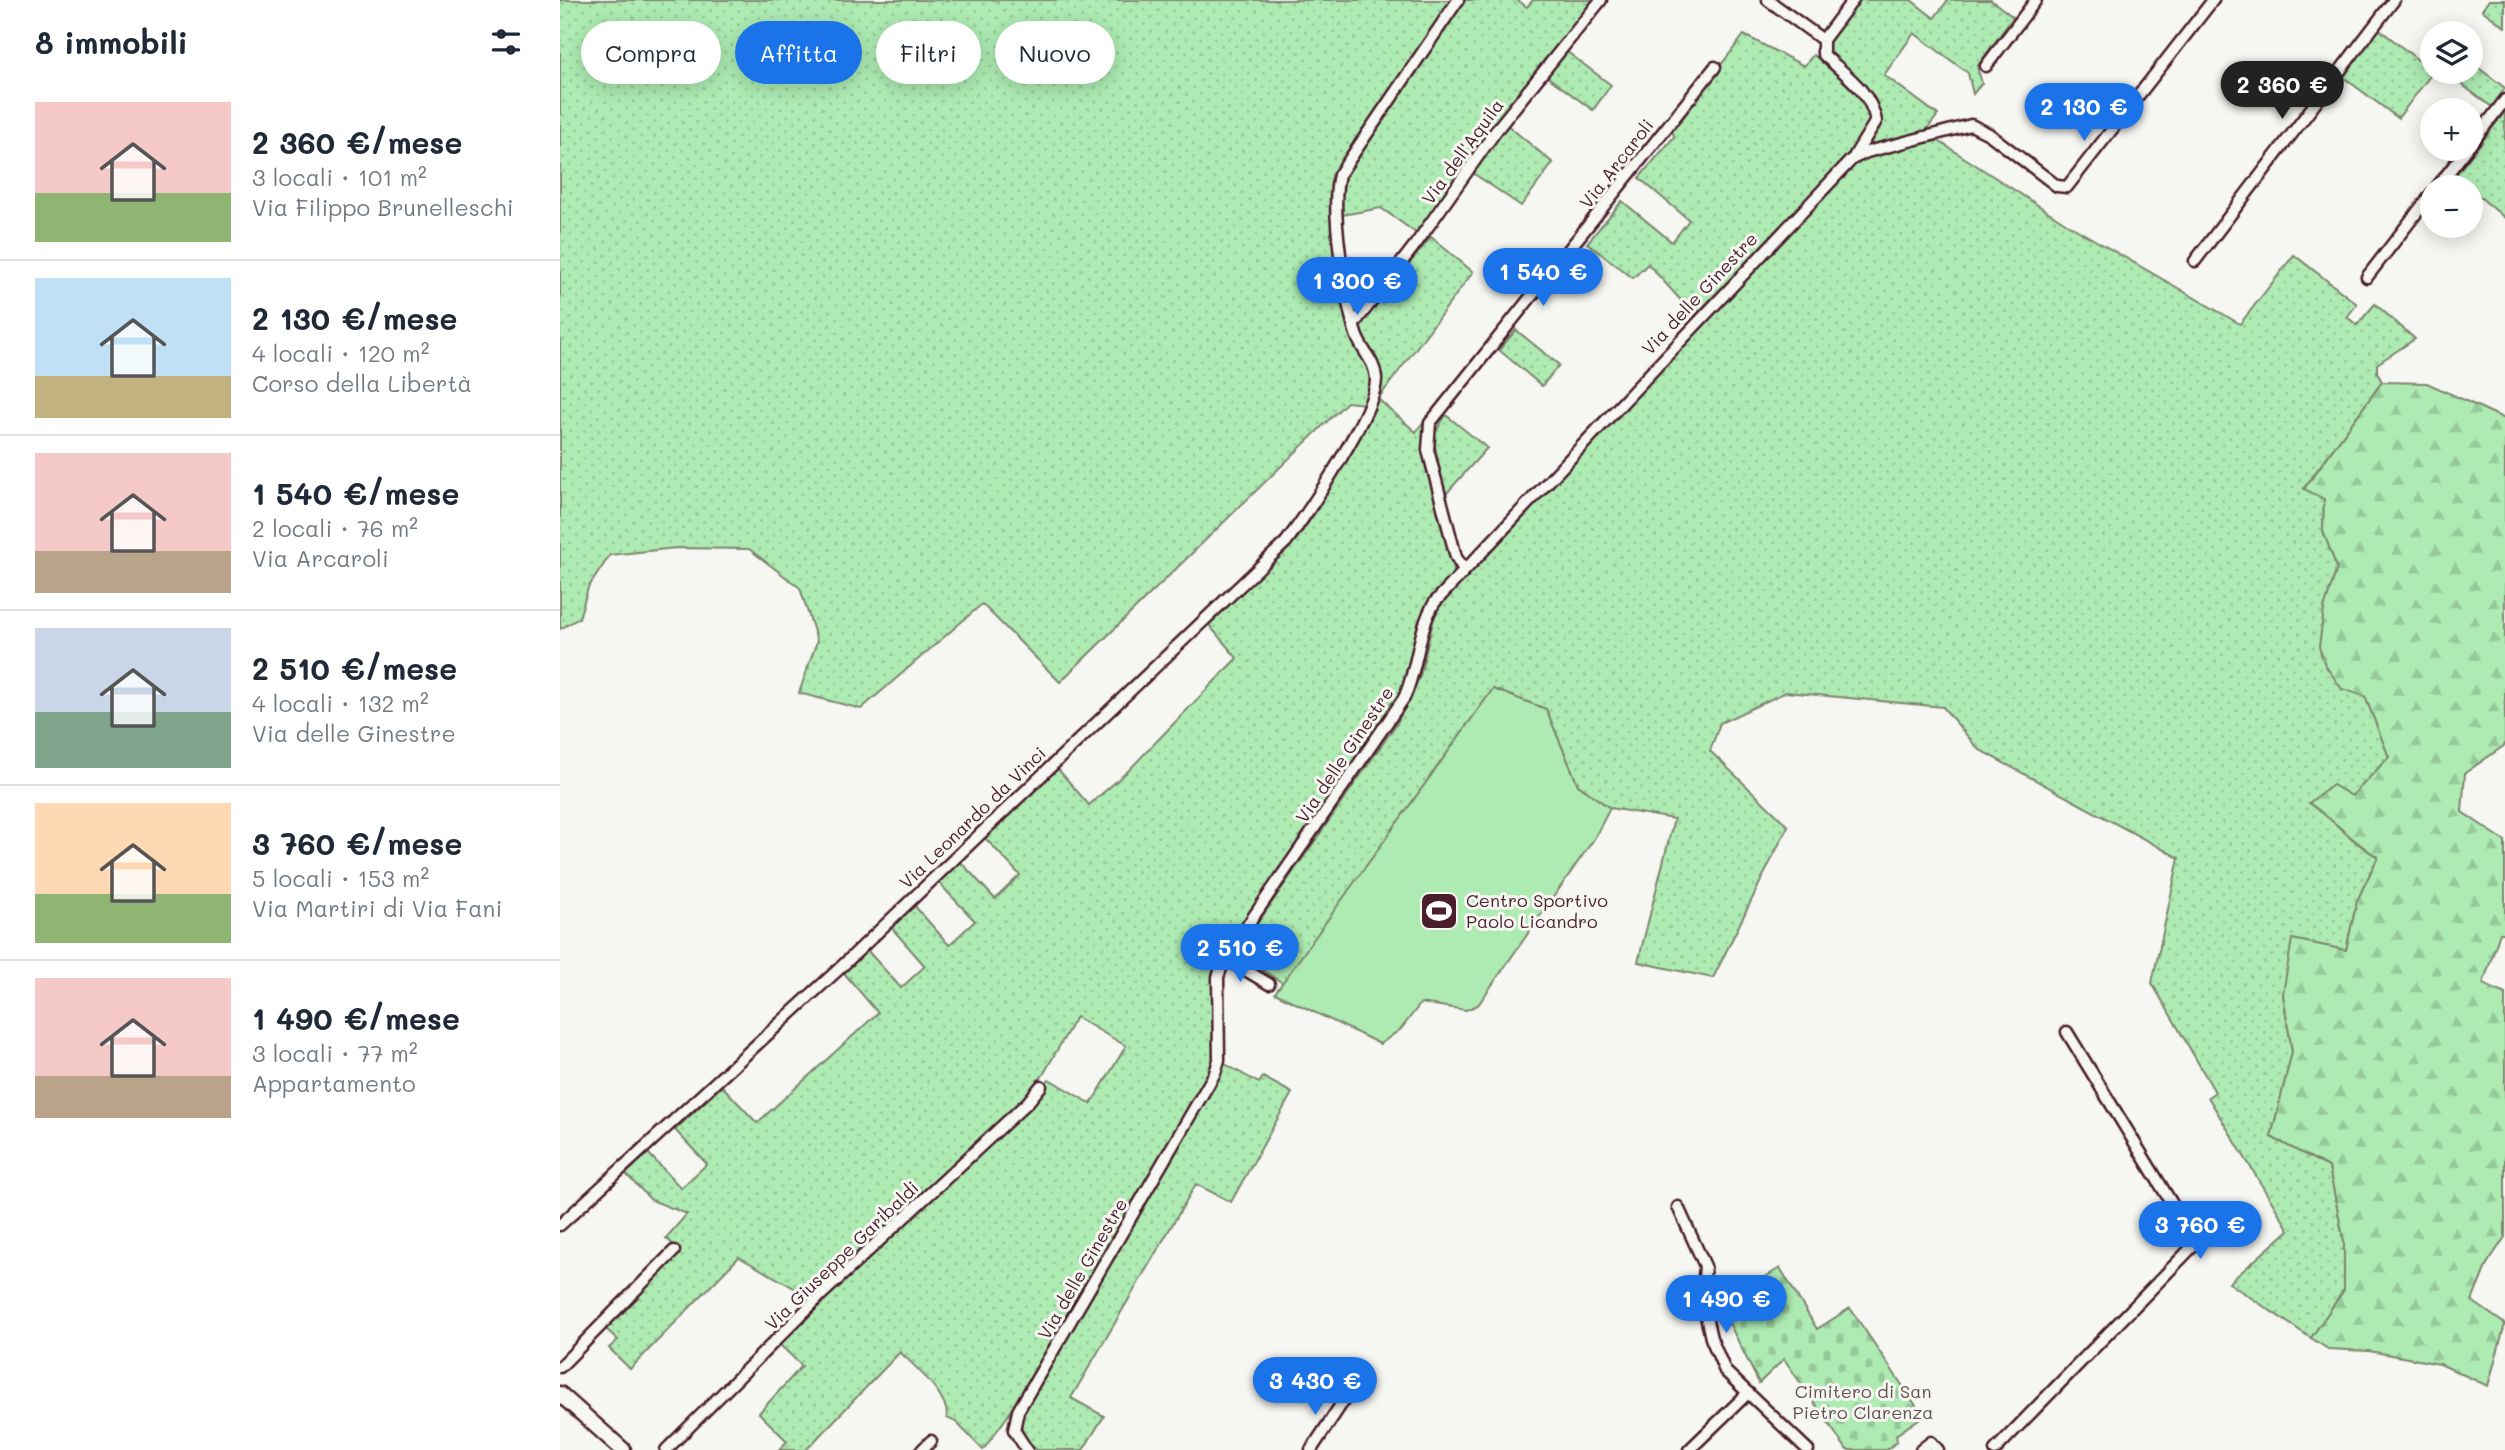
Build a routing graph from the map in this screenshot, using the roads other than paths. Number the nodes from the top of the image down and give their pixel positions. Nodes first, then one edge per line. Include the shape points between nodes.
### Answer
1 (1458, 0) edge
2 (1601, 0) edge
3 (1768, 0) edge
4 (1853, 0) edge
5 (2036, 0) edge
6 (2213, 0) edge
7 (2394, 0) edge
8 (1822, 40) junction
9 (1986, 66) dead end
10 (1715, 67) dead end
11 (2505, 100) edge
12 (2483, 128) edge
13 (1852, 159) junction
14 (2458, 161) edge
15 (2446, 175) edge
16 (2420, 209) edge
17 (2195, 261) dead end
18 (2367, 277) dead end
19 (1348, 295) junction
20 (1372, 299) junction
21 (1354, 325) junction
22 (1464, 570) junction
23 (1226, 958) junction
24 (1269, 984) dead end
25 (2067, 1032) dead end
26 (1041, 1086) dead end
27 (1678, 1207) dead end
28 (560, 1225) edge
29 (674, 1251) dead end
30 (560, 1367) edge
31 (1748, 1393) junction
32 (560, 1394) edge
33 (1344, 1400) dead end
34 (931, 1441) dead end
35 (623, 1450) edge
36 (666, 1450) edge
37 (922, 1450) edge
38 (1027, 1450) edge
39 (1311, 1450) edge
40 (1689, 1450) edge
41 (1808, 1450) edge
42 (1921, 1450) edge
43 (1938, 1450) edge
44 (1995, 1450) edge

1 - 19 street via 1339,175 1336,202
2 - 20 street, Via dell'Aquila via 1498,128
3 - 8 street
4 - 8 street
5 - 9 street
6 - 13 street, Via delle Ginestre via 2067,187 2057,186 1979,128 1962,126
7 - 17 street
8 - 13 street via 1823,54 1858,85 1871,103 1876,121
10 - 22 street, Via Arcaroli via 1430,423 1428,450 1456,557
11 - 12 street
13 - 22 street, Via delle Ginestre
14 - 15 street
16 - 18 street
19 - 20 street via 1359,302
19 - 21 street
20 - 21 street, Via dell'Aquila
21 - 28 street, Via Leonardo da Vinci via 1376,376 1370,403 1322,491 1286,541 839,969
22 - 23 street, Via delle Ginestre via 1430,610 1412,680 1389,722
23 - 24 street
23 - 38 street, Via delle Ginestre via 1218,978 1219,1060 1215,1073 1018,1410 1014,1430
25 - 44 street via 2196,1243
26 - 36 street, Via Giuseppe Garibaldi
27 - 31 street via 1705,1266 1702,1299 1711,1338 1725,1371
29 - 30 street
31 - 40 street
31 - 41 street
32 - 35 main road
33 - 39 street
34 - 37 street
42 - 43 street via 1931,1442

